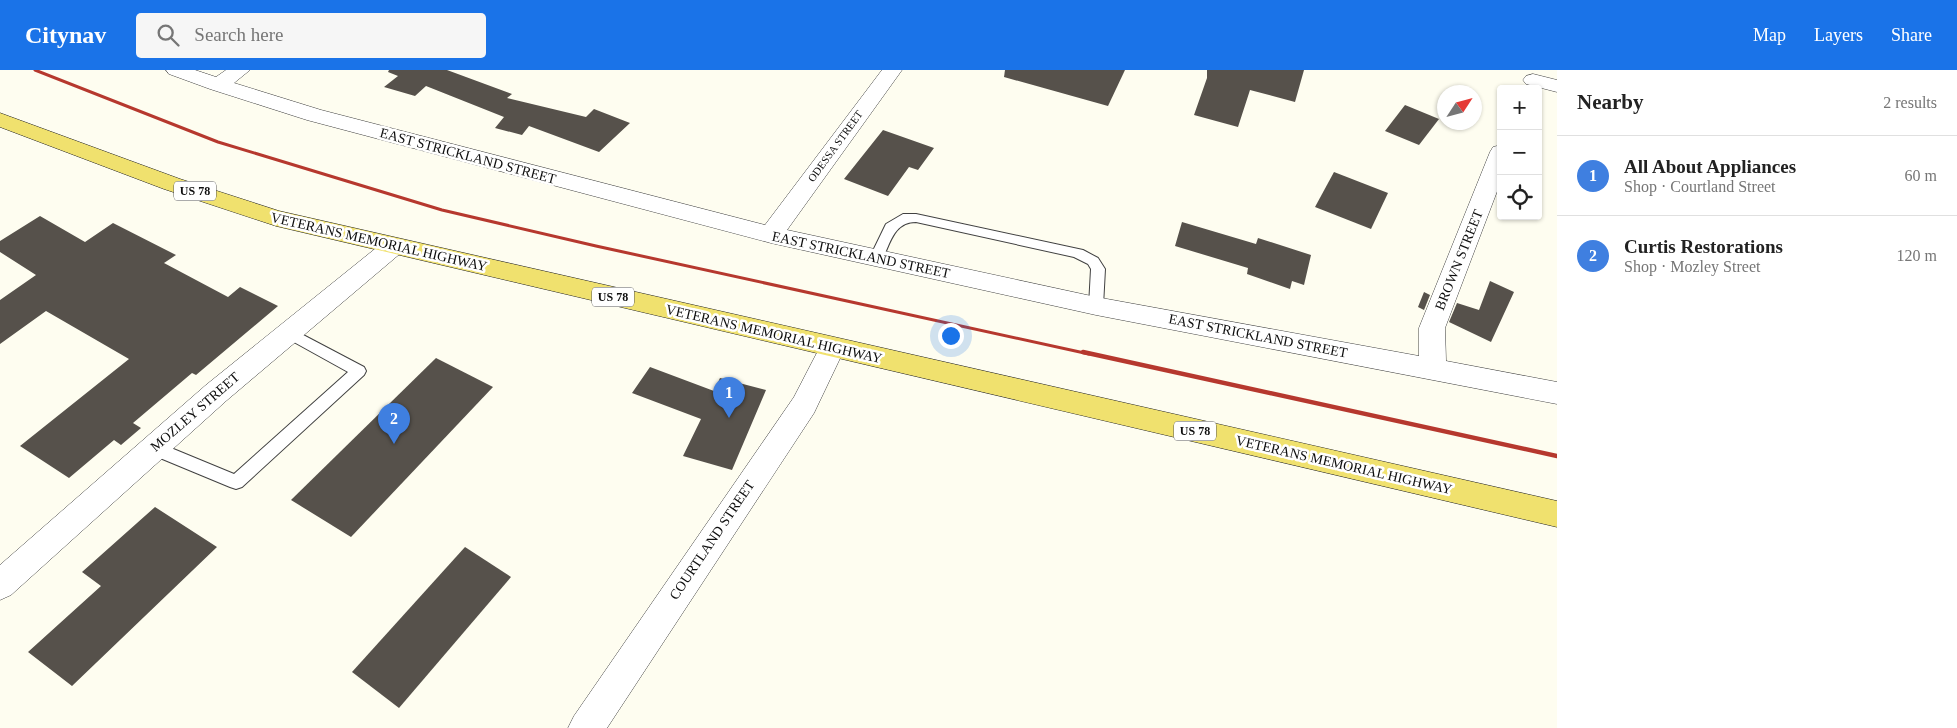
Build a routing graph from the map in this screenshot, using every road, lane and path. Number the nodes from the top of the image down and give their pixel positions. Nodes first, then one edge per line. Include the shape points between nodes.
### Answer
1 (176, 70) edge
2 (240, 70) edge
3 (866, 70) edge
4 (890, 73) edge
5 (1533, 79) edge
6 (217, 85) junction
7 (1557, 86) edge
8 (0, 120) edge
9 (1497, 162) edge
10 (770, 235) junction
11 (394, 246) junction
12 (876, 258) junction
13 (1096, 306) junction
14 (288, 332) junction
15 (832, 348) junction
16 (1433, 370) junction
17 (1557, 393) edge
18 (154, 448) junction
19 (1557, 514) edge
20 (0, 585) edge
21 (586, 728) edge

1 - 6 street, EAST STRICKLAND STREET
2 - 6 street
3 - 4 street, ODESSA STREET
4 - 10 street, ODESSA STREET
5 - 7 street
6 - 10 street, EAST STRICKLAND STREET via 348,124
8 - 11 main road, VETERANS MEMORIAL HIGHWAY / US 78 via 172,184 276,218
9 - 16 street, BROWN STREET via 1432,328
10 - 12 street, EAST STRICKLAND STREET
11 - 14 street, MOZLEY STREET
11 - 15 main road, VETERANS MEMORIAL HIGHWAY / US 78
12 - 13 street, EAST STRICKLAND STREET
12 - 13 lane via 891,227 903,218 916,218 1078,253 1093,261 1098,269
13 - 16 street, EAST STRICKLAND STREET
14 - 18 street, MOZLEY STREET
14 - 18 lane via 359,371 236,482
15 - 19 main road, VETERANS MEMORIAL HIGHWAY / US 78
15 - 21 street, COURTLAND STREET via 804,405
16 - 17 street, EAST STRICKLAND STREET
18 - 20 street, MOZLEY STREET

